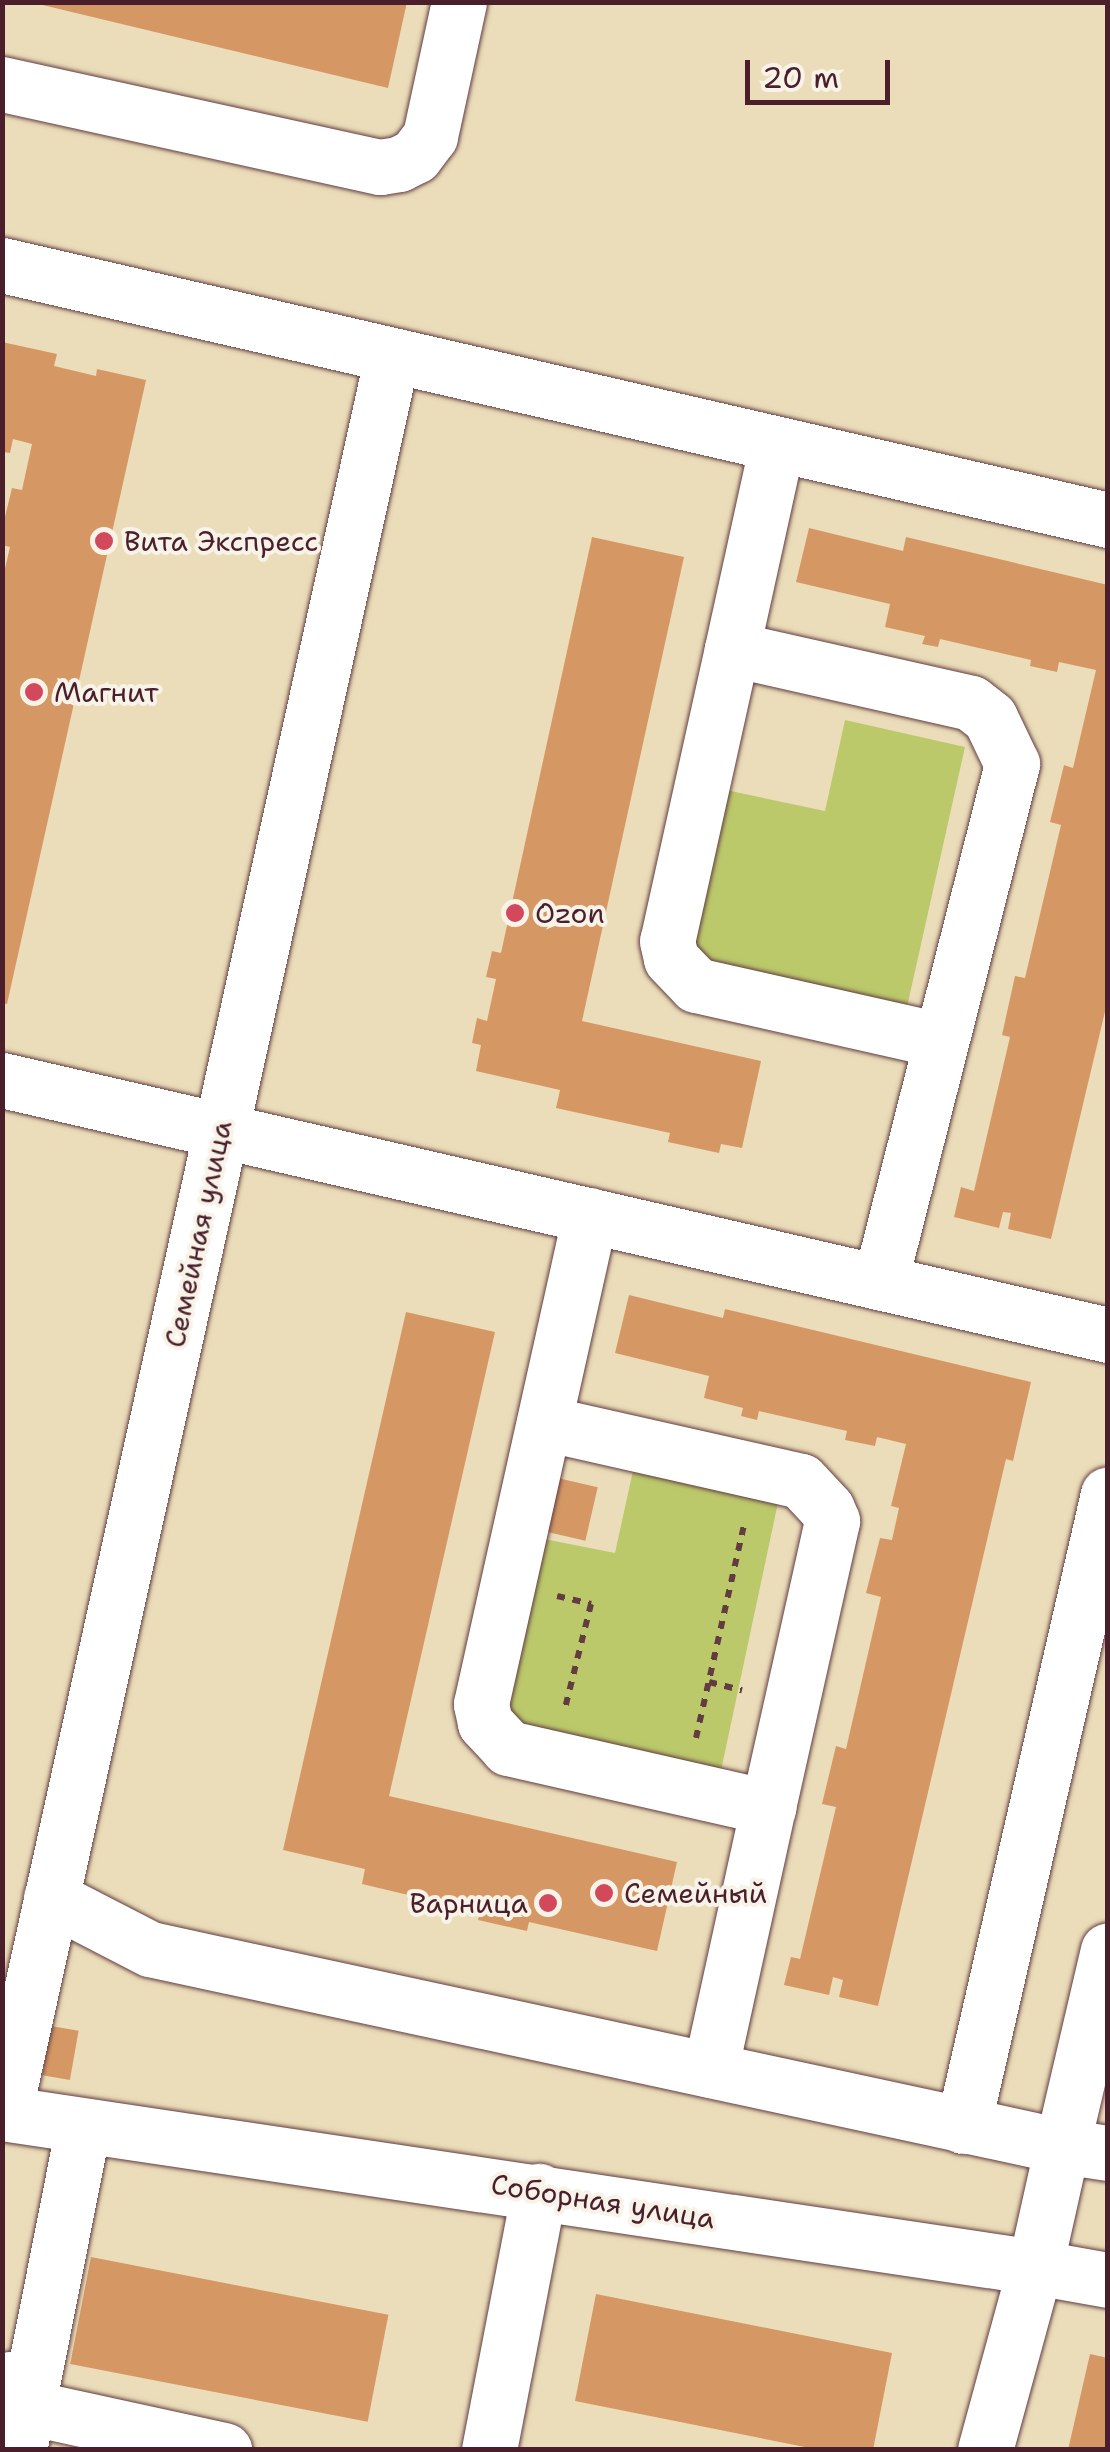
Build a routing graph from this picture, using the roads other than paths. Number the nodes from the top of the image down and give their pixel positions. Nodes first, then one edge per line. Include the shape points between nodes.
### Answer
1 (459, 2) edge
2 (2, 84) edge
3 (2, 264) edge
4 (392, 355) junction
5 (777, 444) junction
6 (1108, 520) edge
7 (732, 649) junction
8 (942, 1040) junction
9 (2, 1080) edge
10 (220, 1130) junction
11 (590, 1215) junction
12 (880, 1282) junction
13 (1108, 1335) edge
14 (544, 1423) junction
15 (1108, 1494) edge
16 (768, 1807) junction
17 (34, 1905) edge
18 (1108, 1950) edge
19 (710, 2070) junction
20 (3, 2113) edge
21 (83, 2126) junction
22 (963, 2126) junction
23 (1085, 2150) edge
24 (539, 2191) junction
25 (1035, 2267) junction
26 (1108, 2280) edge
27 (16, 2412) edge
28 (224, 2450) edge
29 (489, 2450) edge
30 (984, 2450) edge

1 - 2 street via 430,136 415,156 398,164 380,166
3 - 4 street
4 - 5 street
4 - 10 street, Семейная улица
5 - 6 street
5 - 7 street
7 - 8 street via 970,703 990,718 1005,744 1012,764
7 - 8 street via 667,941 672,959 696,985
8 - 12 street
9 - 10 street
10 - 11 street
10 - 17 street, Семейная улица
11 - 12 street
11 - 14 street
12 - 13 street
14 - 16 street via 801,1481 832,1521
14 - 16 street via 481,1704 485,1723 508,1748
15 - 22 street
16 - 19 street
17 - 19 street via 150,1949
17 - 20 street, Семейная улица
18 - 23 street
19 - 22 street
20 - 21 street, Соборная улица
21 - 24 street, Соборная улица
21 - 27 street
22 - 23 street
23 - 25 street
24 - 25 street, Соборная улица
24 - 29 street
25 - 26 street, Соборная улица
25 - 30 street
27 - 28 street

